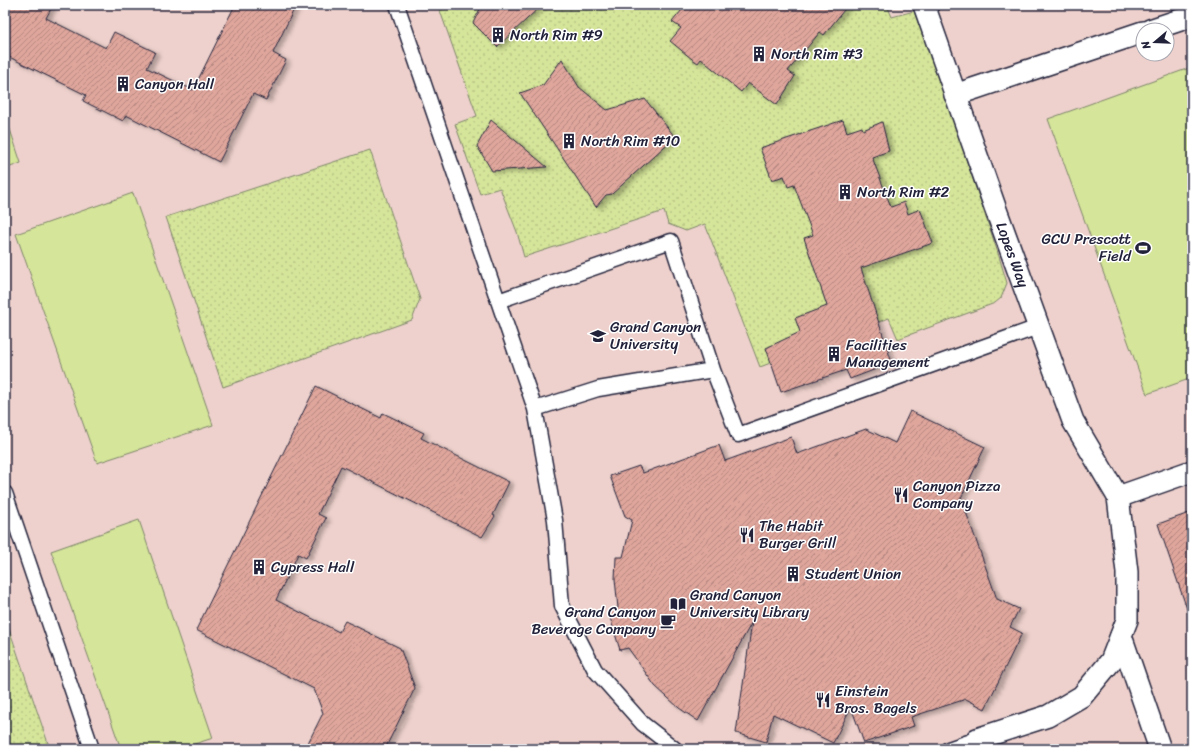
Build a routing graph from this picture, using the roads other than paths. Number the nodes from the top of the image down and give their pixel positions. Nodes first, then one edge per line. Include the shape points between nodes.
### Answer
1 (397, 5) edge
2 (924, 5) edge
3 (1192, 16) edge
4 (1174, 22) edge
5 (1135, 35) edge
6 (955, 95) junction
7 (498, 301) junction
8 (1038, 327) junction
9 (714, 370) junction
10 (536, 409) junction
11 (1192, 471) edge
12 (5, 493) edge
13 (1118, 497) junction
14 (1121, 636) junction
15 (979, 744) edge
16 (92, 749) edge
17 (675, 749) edge
18 (948, 749) edge
19 (1160, 749) edge

1 - 7 lane
2 - 6 street, Lopes Way
3 - 4 street
5 - 6 street
6 - 8 street, Lopes Way
7 - 9 lane via 671,241
7 - 10 lane
8 - 9 lane via 738,435
8 - 13 street, Lopes Way via 1073,421
9 - 10 lane via 598,389
10 - 17 lane via 555,520 562,606 595,670 643,724
11 - 13 street
12 - 16 lane
13 - 14 street via 1127,572 1127,620
14 - 15 street via 1111,661 1082,696 1048,716
14 - 19 street
15 - 18 lane

